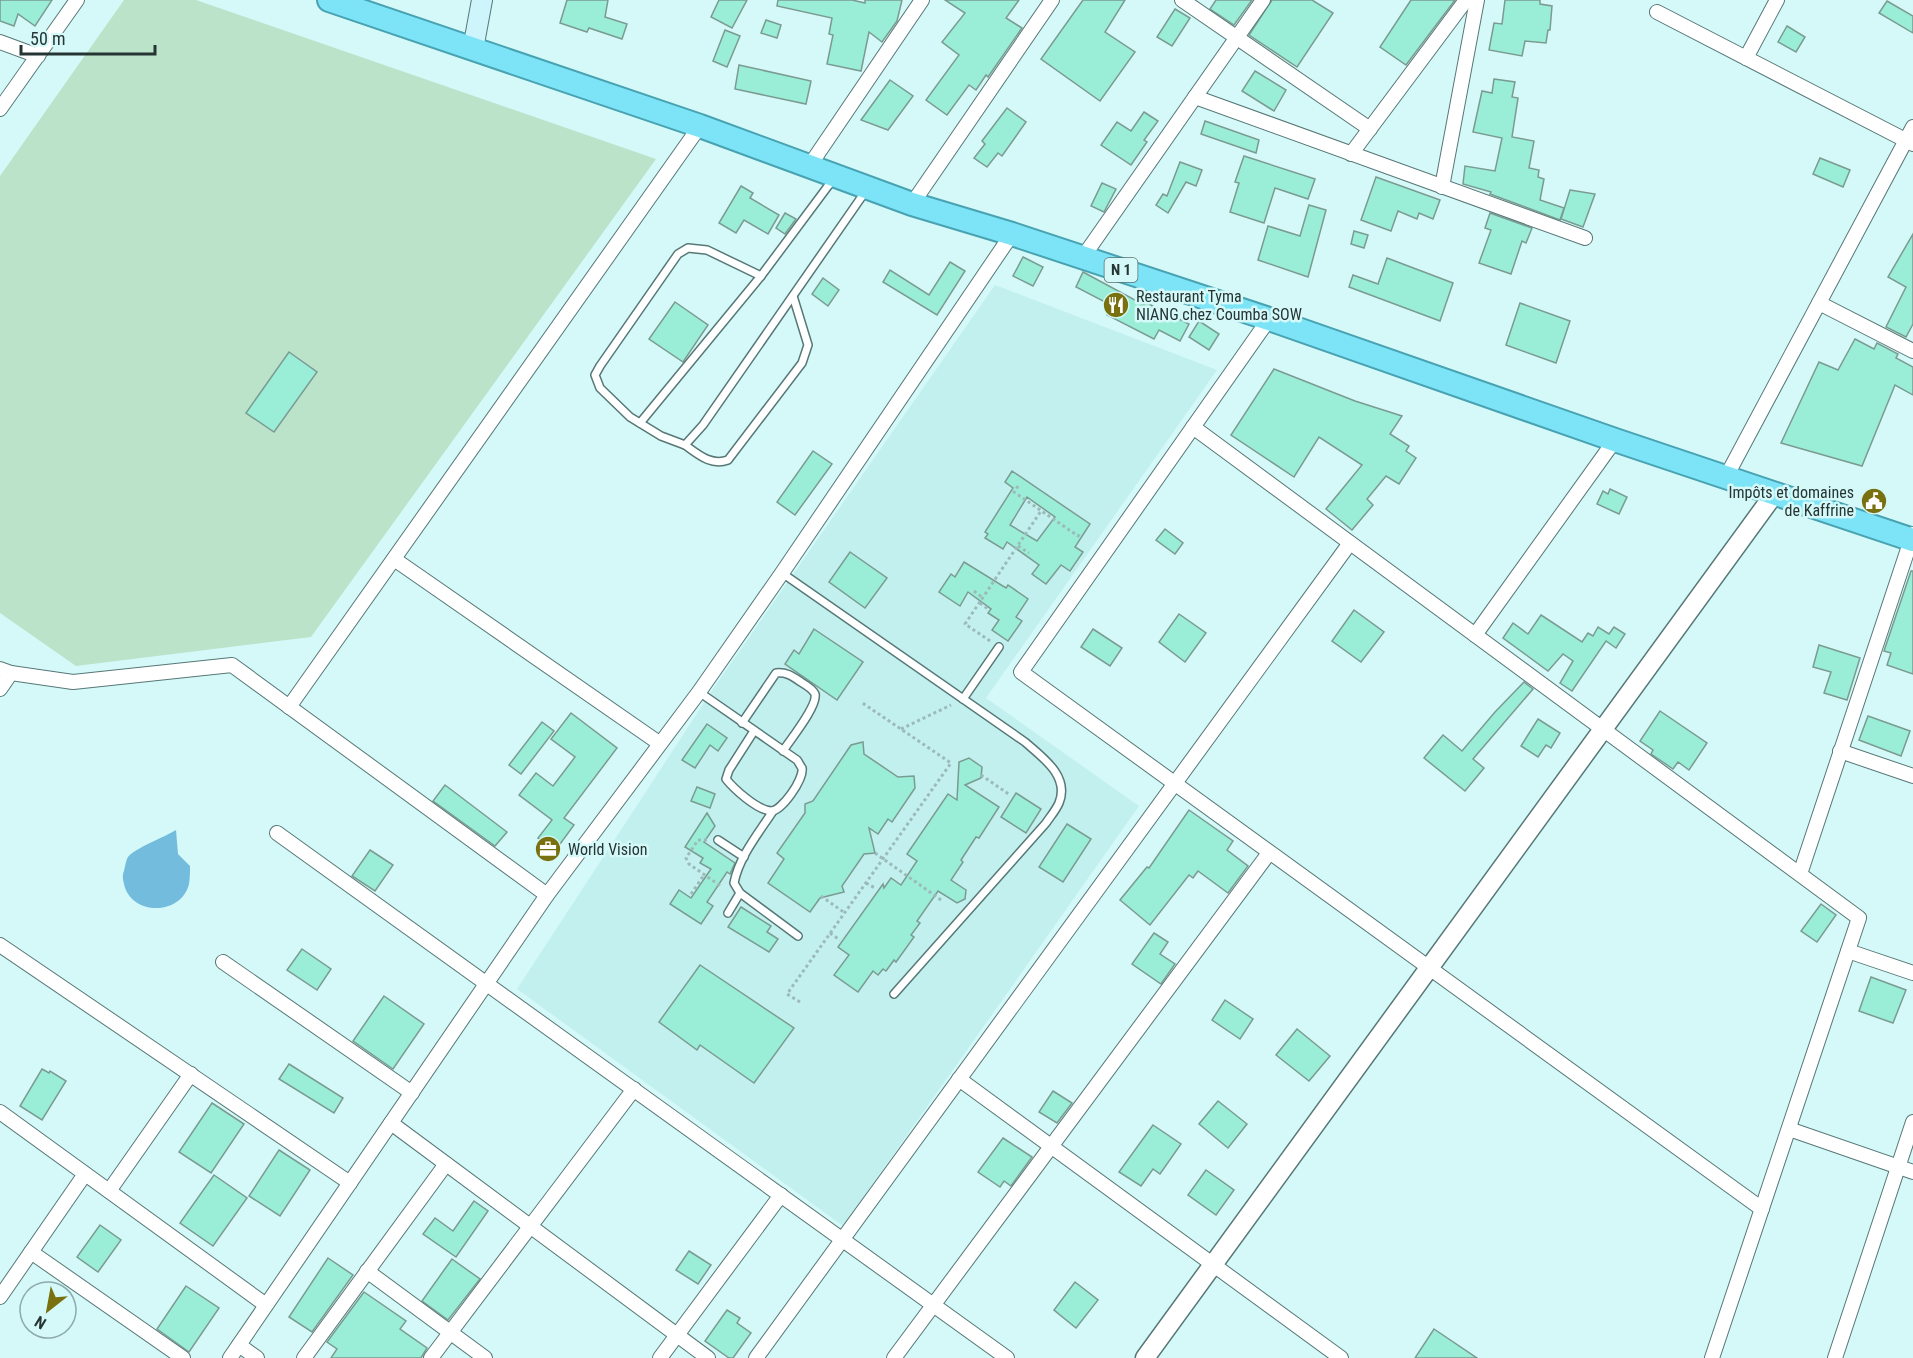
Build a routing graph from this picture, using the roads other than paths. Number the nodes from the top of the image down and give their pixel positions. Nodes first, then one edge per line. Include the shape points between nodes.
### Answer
1 (76, 0) edge
2 (329, 0) edge
3 (482, 0) edge
4 (922, 0) edge
5 (1052, 0) edge
6 (1182, 0) edge
7 (1263, 0) edge
8 (1466, 0) edge
9 (1477, 0) edge
10 (1777, 0) edge
11 (1657, 12) dead end
12 (1237, 38) junction
13 (0, 42) edge
14 (473, 49) junction
15 (38, 56) junction
16 (1746, 58) junction
17 (1195, 97) junction
18 (0, 109) edge
19 (700, 126) junction
20 (1913, 127) edge
21 (1370, 129) junction
22 (1910, 142) edge
23 (1351, 154) junction
24 (810, 165) junction
25 (836, 175) junction
26 (868, 187) junction
27 (1442, 187) junction
28 (912, 204) junction
29 (1012, 234) junction
30 (1585, 238) dead end
31 (1083, 257) junction
32 (761, 276) junction
33 (793, 296) junction
34 (1819, 303) junction
35 (1269, 319) junction
36 (1913, 351) edge
37 (640, 423) junction
38 (1193, 427) junction
39 (1615, 440) junction
40 (685, 445) junction
41 (1726, 477) junction
42 (1774, 493) junction
43 (1912, 537) edge
44 (1350, 543) junction
45 (394, 559) junction
46 (782, 573) junction
47 (1475, 635) junction
48 (999, 647) road end
49 (5, 671) edge
50 (0, 689) edge
51 (699, 692) junction
52 (963, 699) junction
53 (289, 707) junction
54 (742, 723) junction
55 (1603, 729) junction
56 (754, 731) junction
57 (659, 743) junction
58 (783, 751) junction
59 (1840, 751) junction
60 (1913, 776) edge
61 (1174, 784) junction
62 (772, 811) junction
63 (277, 833) dead end
64 (718, 840) road end
65 (1269, 853) junction
66 (744, 857) junction
67 (1800, 874) junction
68 (547, 895) junction
69 (739, 896) junction
70 (728, 913) dead end
71 (798, 936) dead end
72 (0, 945) edge
73 (1848, 951) junction
74 (223, 962) dead end
75 (1430, 969) junction
76 (1913, 973) edge
77 (487, 983) junction
78 (894, 994) dead end
79 (191, 1074) junction
80 (959, 1079) junction
81 (634, 1089) junction
82 (412, 1093) junction
83 (0, 1112) edge
84 (1913, 1122) edge
85 (391, 1123) junction
86 (1789, 1129) junction
87 (1052, 1146) junction
88 (446, 1164) junction
89 (1898, 1167) junction
90 (1913, 1172) edge
91 (85, 1173) junction
92 (350, 1183) junction
93 (109, 1191) junction
94 (781, 1195) junction
95 (1762, 1209) junction
96 (530, 1226) junction
97 (842, 1239) junction
98 (31, 1252) junction
99 (1214, 1265) junction
100 (367, 1271) junction
101 (0, 1297) edge
102 (266, 1305) junction
103 (934, 1305) junction
104 (450, 1332) junction
105 (677, 1335) junction
106 (239, 1345) junction
107 (183, 1358) edge
108 (230, 1358) edge
109 (257, 1358) edge
110 (304, 1358) edge
111 (430, 1358) edge
112 (485, 1358) edge
113 (660, 1358) edge
114 (708, 1358) edge
115 (756, 1358) edge
116 (894, 1358) edge
117 (1007, 1358) edge
118 (1145, 1358) edge
119 (1341, 1358) edge
120 (1712, 1358) edge
121 (1835, 1358) edge

1 - 15 street
2 - 14 highway, N 1
3 - 14 main road
4 - 24 street
5 - 28 street
6 - 12 street
7 - 12 street
8 - 21 street
9 - 27 street
10 - 16 street
11 - 16 street
12 - 17 street
12 - 21 street
13 - 15 street
14 - 19 highway, N 1
15 - 18 street
16 - 22 street
17 - 23 street
17 - 31 street
19 - 24 highway, N 1
19 - 45 street
20 - 22 street
21 - 23 street
22 - 34 street
23 - 27 street
24 - 25 highway, N 1
25 - 26 highway, N 1
25 - 32 lane
26 - 28 highway, N 1
26 - 33 lane
27 - 30 street
28 - 29 highway, N 1
29 - 31 highway, N 1
29 - 46 street
31 - 35 highway, N 1
32 - 37 lane
32 - 37 lane via 707,250 688,248 678,254 595,375 600,388
33 - 40 lane
33 - 40 lane via 808,345 802,363 728,460 719,463 704,459
34 - 36 street
34 - 41 street
35 - 38 street
35 - 39 highway, N 1
37 - 40 lane
38 - 44 street
38 - 61 street via 1021,672
39 - 41 highway, N 1
39 - 47 street
41 - 42 highway, N 1
42 - 43 highway, N 1
42 - 55 street
43 - 59 street
44 - 47 street
44 - 61 street
45 - 53 street
45 - 57 street
46 - 51 street
46 - 52 lane
47 - 55 street
48 - 52 lane
49 - 50 street
49 - 53 street via 73,682 232,665
51 - 54 lane
51 - 57 street
52 - 78 lane via 1050,764 1060,781 1060,802 1046,823
53 - 68 street
54 - 56 lane
54 - 58 lane via 776,673 789,674 812,689 815,704
55 - 67 street
55 - 75 street
56 - 58 lane
56 - 62 lane via 726,778 733,788 761,808
57 - 68 street
58 - 62 lane via 802,767 801,778 781,807
59 - 60 street
59 - 67 street
61 - 65 street
61 - 80 street
62 - 66 lane
63 - 77 street
64 - 66 lane
65 - 75 street
65 - 87 street
66 - 69 lane via 734,883
67 - 73 street via 1859,918
68 - 77 street
69 - 70 lane
69 - 71 lane
72 - 79 street
73 - 76 street
73 - 86 street
74 - 82 street
75 - 95 street
75 - 99 street
77 - 81 street
77 - 82 street
79 - 92 street
79 - 93 street
80 - 87 street
80 - 97 street
81 - 94 street
81 - 96 street
82 - 85 street
83 - 91 street
84 - 89 street
85 - 88 street
85 - 92 street
86 - 89 street
86 - 95 street
87 - 99 street
87 - 103 street
88 - 96 street
88 - 100 street
89 - 90 street
89 - 121 street
91 - 93 street
91 - 98 street
92 - 102 street
93 - 102 street
94 - 97 street
94 - 105 street
95 - 120 street
96 - 104 street
96 - 105 street
97 - 103 street
97 - 115 street
98 - 101 street
98 - 107 street
99 - 118 street
99 - 119 street
100 - 104 street
100 - 110 street
102 - 106 street
103 - 116 street
103 - 117 street
104 - 111 street
104 - 112 street
105 - 113 street
105 - 114 street
106 - 108 street
106 - 109 street

